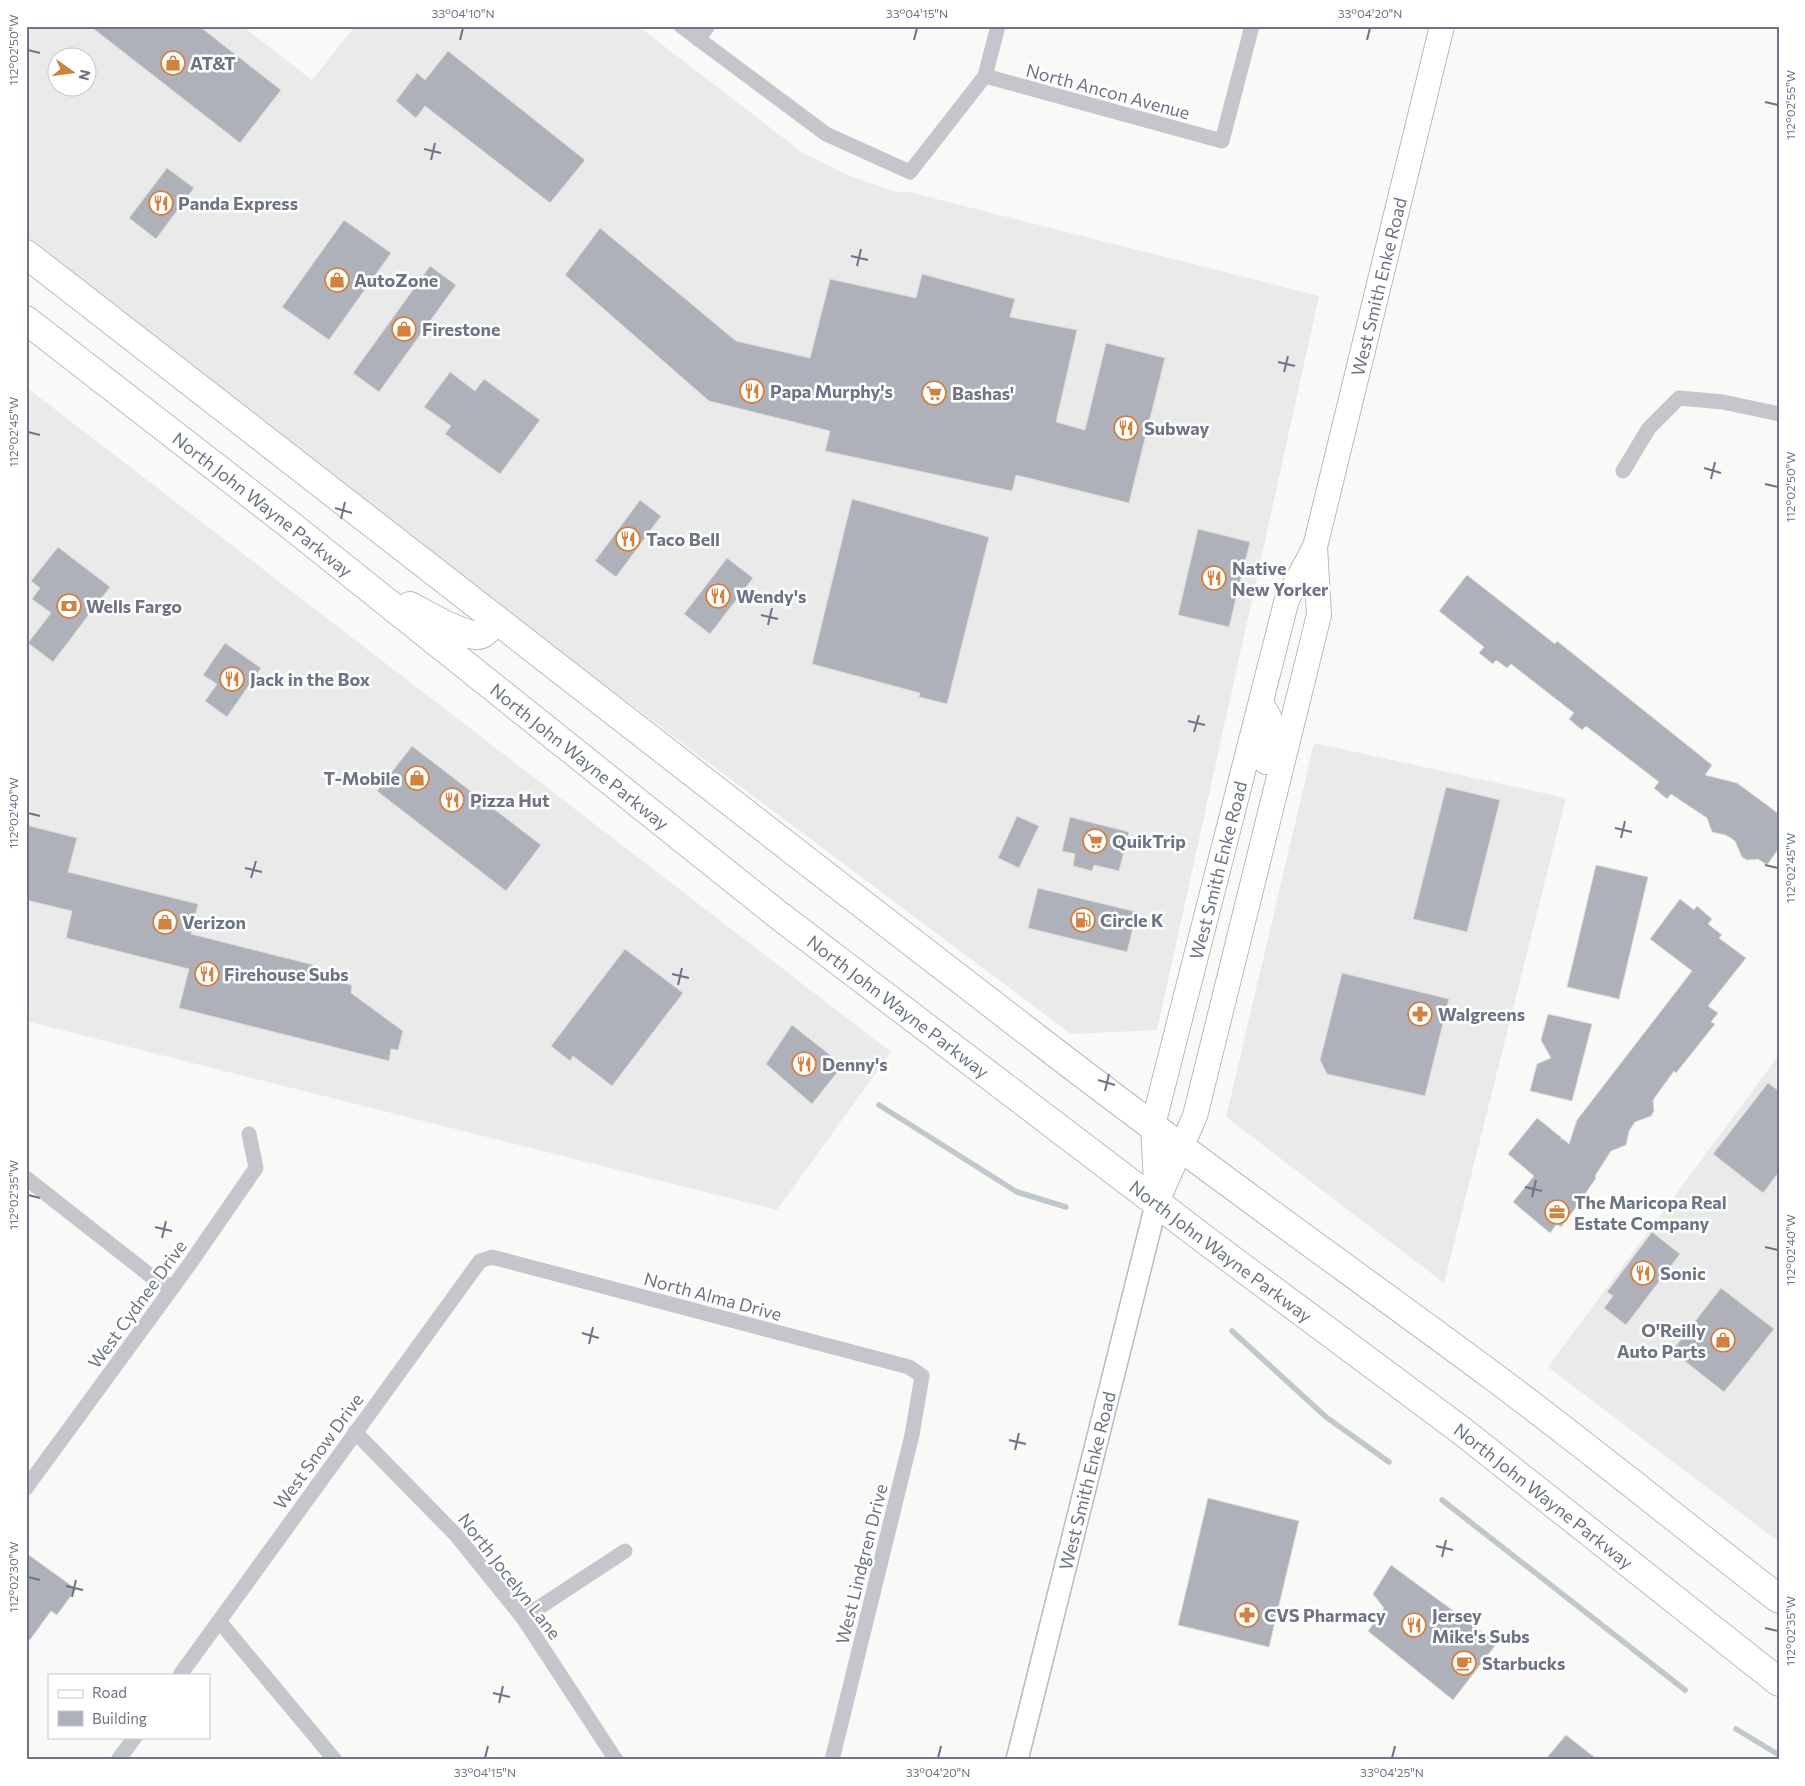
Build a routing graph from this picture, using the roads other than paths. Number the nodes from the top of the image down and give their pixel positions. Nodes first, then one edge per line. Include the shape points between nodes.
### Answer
1 (681, 26) edge
2 (708, 26) edge
3 (998, 26) edge
4 (1252, 26) edge
5 (1442, 26) edge
6 (698, 39) junction
7 (985, 76) junction
8 (26, 254) edge
9 (26, 320) edge
10 (1779, 414) edge
11 (1623, 472) dead end
12 (1315, 547) junction
13 (366, 585) junction
14 (496, 620) junction
15 (1261, 704) junction
16 (1259, 858) junction
17 (1153, 1125) junction
18 (249, 1134) dead end
19 (1181, 1146) junction
20 (26, 1178) edge
21 (1156, 1201) junction
22 (492, 1257) joint
23 (173, 1287) junction
24 (922, 1376) joint
25 (355, 1432) junction
26 (26, 1488) edge
27 (625, 1551) dead end
28 (1779, 1599) edge
29 (523, 1618) junction
30 (219, 1620) junction
31 (181, 1674) edge
32 (1779, 1682) edge
33 (134, 1738) edge
34 (118, 1760) edge
35 (335, 1760) edge
36 (616, 1760) edge
37 (832, 1760) edge
38 (1017, 1760) edge

1 - 6 street
2 - 6 street
3 - 7 street
4 - 7 street, North Ancon Avenue via 1222,141
5 - 12 main road, West Smith Enke Road
6 - 7 street via 826,134 910,172
8 - 14 highway via 407,547
9 - 13 highway, North John Wayne Parkway
10 - 11 street via 1723,402 1680,398 1649,428
12 - 15 main road, West Smith Enke Road via 1287,599
12 - 16 main road, West Smith Enke Road via 1319,615
13 - 14 highway via 468,634 482,634
13 - 21 highway, North John Wayne Parkway via 770,908
14 - 17 highway via 1038,1040
15 - 16 main road via 1272,718 1273,728 1250,830
15 - 17 main road, West Smith Enke Road
16 - 19 main road, West Smith Enke Road via 1195,1116
17 - 19 highway
17 - 21 main road, West Smith Enke Road
18 - 23 street, West Cydnee Drive via 256,1168
19 - 21 main road, West Smith Enke Road
19 - 28 highway via 1492,1376
20 - 23 street via 156,1280
21 - 32 highway, North John Wayne Parkway via 1462,1431
21 - 38 street, West Smith Enke Road
22 - 24 street, North Alma Drive via 909,1367
22 - 25 street, West Snow Drive via 480,1261
23 - 26 street, West Cydnee Drive
24 - 37 street, West Lindgren Drive via 912,1435
25 - 29 street, North Jocelyn Lane via 456,1535
25 - 30 street, West Snow Drive
27 - 29 street
29 - 36 street, North Jocelyn Lane
30 - 31 street, West Snow Drive
30 - 35 street
33 - 34 street

